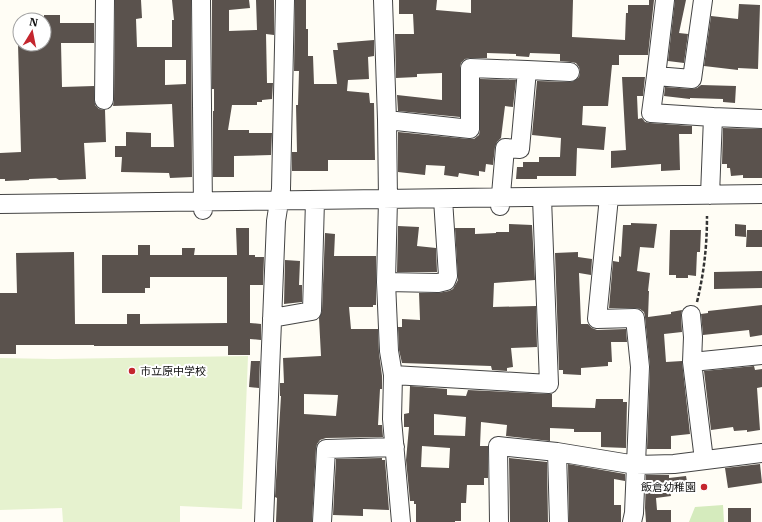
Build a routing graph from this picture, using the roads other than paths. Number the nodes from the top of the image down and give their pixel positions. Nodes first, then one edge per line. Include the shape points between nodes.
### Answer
1 (105, 0) edge
2 (201, 0) edge
3 (285, 0) edge
4 (383, 0) edge
5 (666, 0) edge
6 (703, 0) edge
7 (528, 70) junction
8 (570, 72) dead end
9 (656, 76) junction
10 (104, 100) dead end
11 (713, 117) junction
12 (762, 119) edge
13 (387, 120) junction
14 (762, 194) edge
15 (710, 195) junction
16 (542, 201) junction
17 (609, 201) junction
18 (501, 202) junction
19 (388, 203) junction
20 (444, 203) junction
21 (762, 203) edge
22 (0, 204) edge
23 (279, 204) junction
24 (315, 204) junction
25 (203, 206) junction
26 (0, 212) edge
27 (386, 282) junction
28 (691, 315) road end
29 (272, 318) junction
30 (762, 355) edge
31 (692, 362) junction
32 (393, 375) junction
33 (395, 447) junction
34 (557, 452) junction
35 (762, 453) edge
36 (704, 460) junction
37 (636, 465) junction
38 (264, 522) edge
39 (322, 522) edge
40 (401, 522) edge
41 (498, 522) edge
42 (559, 522) edge
43 (632, 522) edge

1 - 10 street
2 - 25 street
3 - 23 street
4 - 13 street
5 - 9 street
6 - 9 street via 692,79
7 - 8 street
7 - 13 street via 470,68 470,129
7 - 18 street via 520,149 505,148
9 - 11 street via 651,113
11 - 12 street
11 - 15 street
13 - 19 street
14 - 15 street
15 - 17 street
16 - 17 street
16 - 18 street
16 - 32 street via 549,384
17 - 21 street
17 - 37 street via 597,319 635,318 640,366
18 - 20 street
19 - 20 street
19 - 24 street
19 - 27 street
20 - 27 street via 448,276 446,281
22 - 25 street
23 - 24 street
23 - 25 street
23 - 29 street
24 - 29 street via 312,311
25 - 26 street
27 - 32 street via 389,350
28 - 31 street
29 - 38 street
30 - 31 street
31 - 36 street
32 - 33 street via 392,419
33 - 39 street via 326,449
33 - 40 street
34 - 37 street
34 - 41 street via 498,446
34 - 42 street
35 - 36 street
36 - 37 street
37 - 43 street

